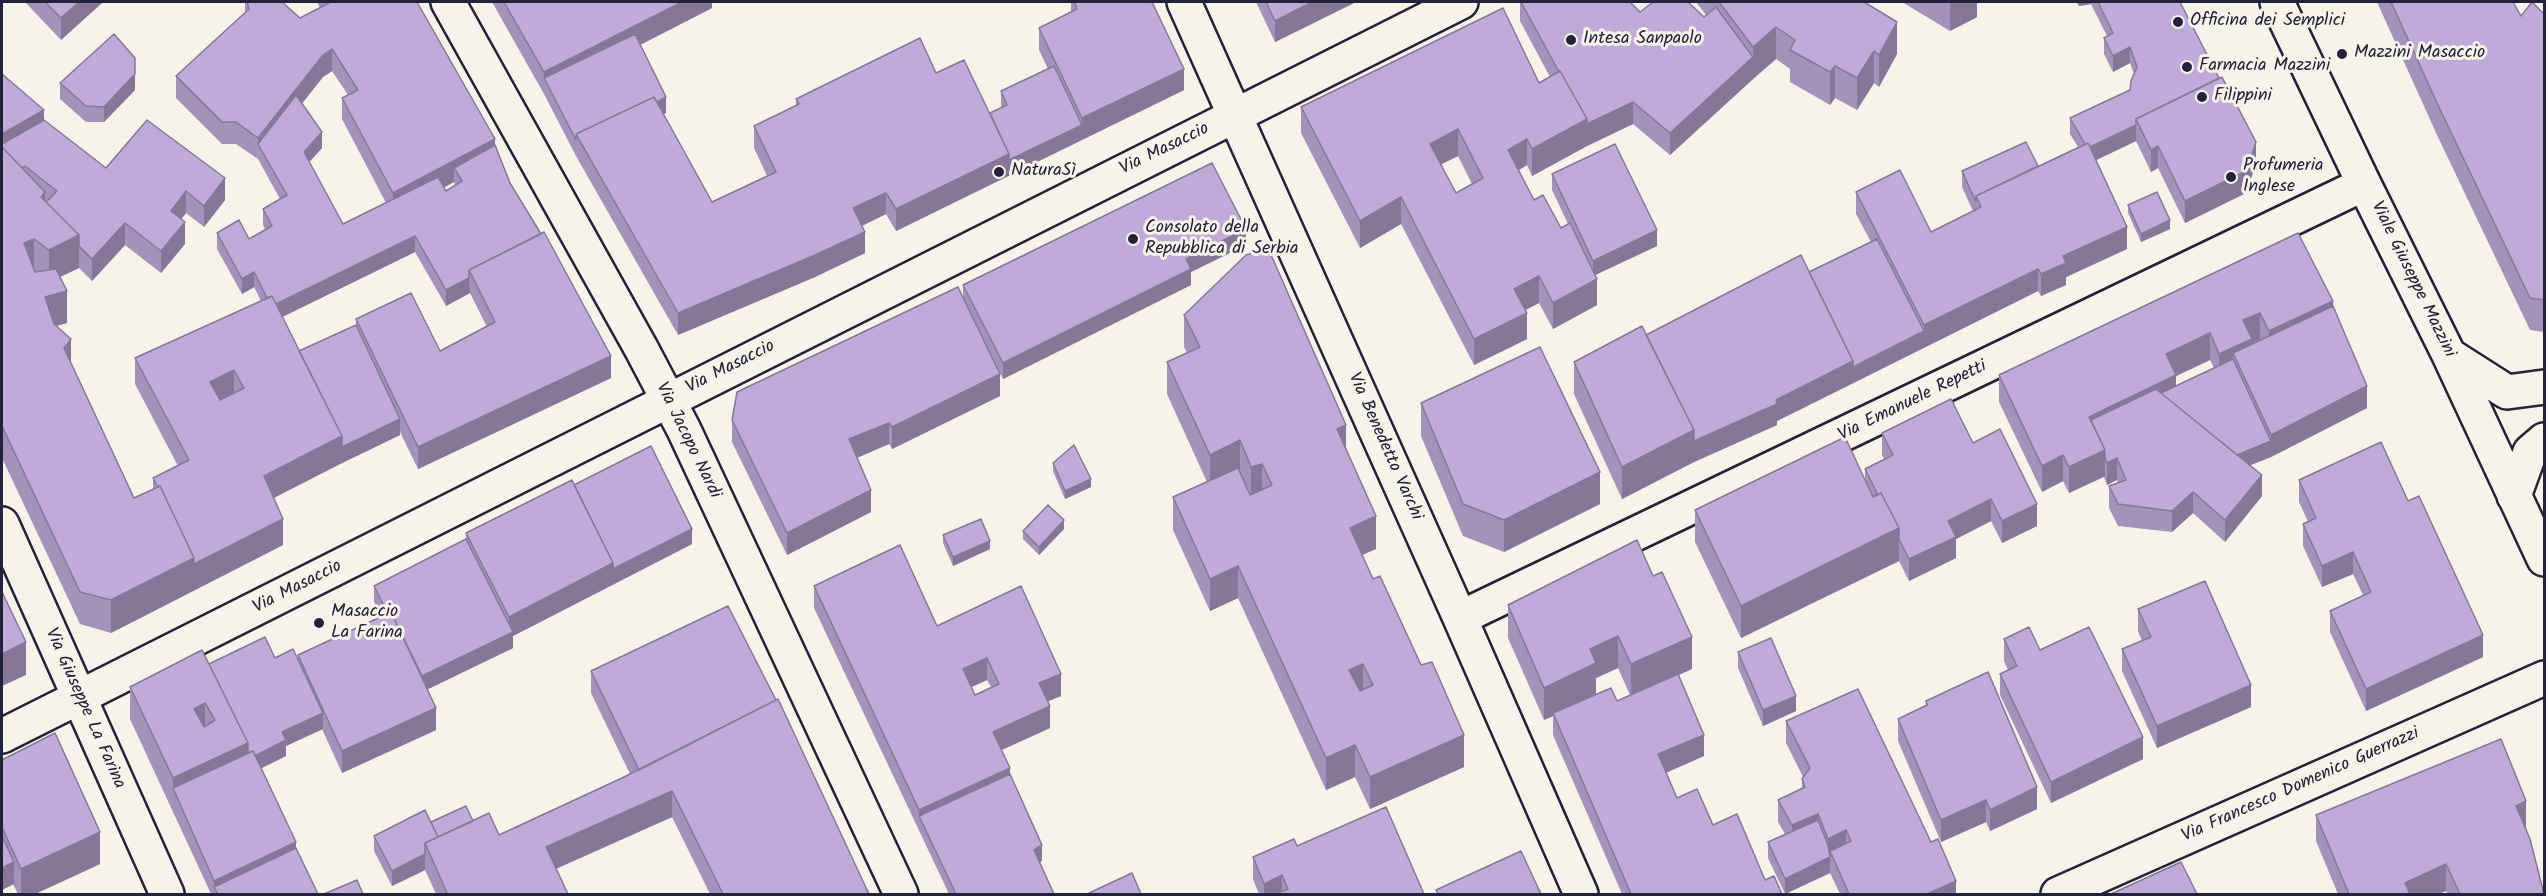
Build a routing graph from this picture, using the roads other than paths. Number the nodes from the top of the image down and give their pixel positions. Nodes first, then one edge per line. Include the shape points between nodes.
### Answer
1 (448, 2) edge
2 (1184, 2) edge
3 (1461, 2) edge
4 (2277, 2) edge
5 (1236, 115) junction
6 (2364, 184) junction
7 (2449, 355) junction
8 (2544, 387) edge
9 (668, 400) junction
10 (2544, 441) edge
11 (2528, 508) edge
12 (2, 524) edge
13 (2544, 559) edge
14 (1460, 618) junction
15 (2544, 678) edge
16 (79, 698) junction
17 (2, 736) edge
18 (166, 894) edge
19 (901, 894) edge
20 (1581, 894) edge
21 (2058, 894) edge

1 - 9 street, Via Jacopo Nardi
2 - 5 street, Via Benedetto Varchi
3 - 5 street, Via Masaccio
4 - 6 street, Viale Giuseppe Mazzini
5 - 9 street, Via Masaccio
5 - 14 street, Via Benedetto Varchi
6 - 7 street, Viale Giuseppe Mazzini
6 - 14 street, Via Emanuele Repetti
7 - 8 street via 2506,392
7 - 11 street, Viale Giuseppe Mazzini
9 - 16 street, Via Masaccio
9 - 19 street, Via Jacopo Nardi
10 - 11 street via 2530,452
11 - 13 street, Viale Giuseppe Mazzini
12 - 16 street, Via Giuseppe La Farina
14 - 20 street, Via Benedetto Varchi
15 - 21 street, Via Francesco Domenico Guerrazzi
16 - 17 street, Via Masaccio
16 - 18 street, Via Giuseppe La Farina

